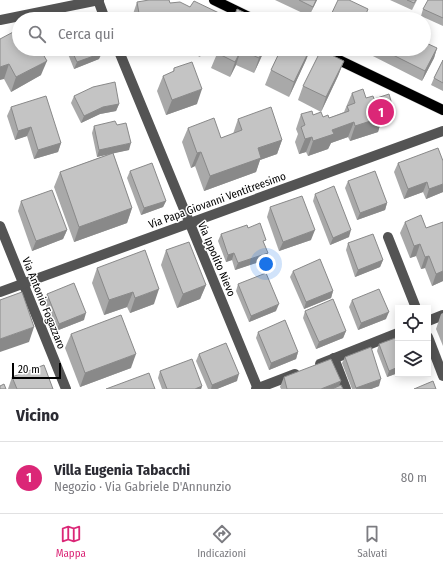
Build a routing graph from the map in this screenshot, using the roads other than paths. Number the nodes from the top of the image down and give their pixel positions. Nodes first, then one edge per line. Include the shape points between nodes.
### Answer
1 (98, 0) edge
2 (214, 0) edge
3 (39, 12) edge
4 (102, 12) edge
5 (239, 12) edge
6 (12, 18) edge
7 (0, 20) edge
8 (121, 56) edge
9 (331, 56) edge
10 (443, 110) edge
11 (443, 131) edge
12 (190, 223) junction
13 (0, 226) edge
14 (388, 237) dead end
15 (23, 284) junction
16 (0, 292) edge
17 (415, 305) edge
18 (443, 315) edge
19 (431, 320) edge
20 (395, 334) edge
21 (430, 341) edge
22 (334, 358) junction
23 (443, 376) edge
24 (66, 389) edge
25 (258, 389) edge
26 (346, 389) edge

1 - 3 street
1 - 4 street
2 - 5 main road
6 - 7 street
8 - 12 street, Via Ippolito Nievo
9 - 10 main road
11 - 12 street, Via Papa Giovanni Ventitreesimo
12 - 15 street, Via Papa Giovanni Ventitreesimo
12 - 25 street, Via Ippolito Nievo
13 - 15 street, Via Antonio Fogazzaro
14 - 17 street
15 - 16 street, Via Papa Giovanni Ventitreesimo
15 - 24 street, Via Antonio Fogazzaro
18 - 19 street
20 - 22 street
21 - 23 street
22 - 25 street
22 - 26 street

